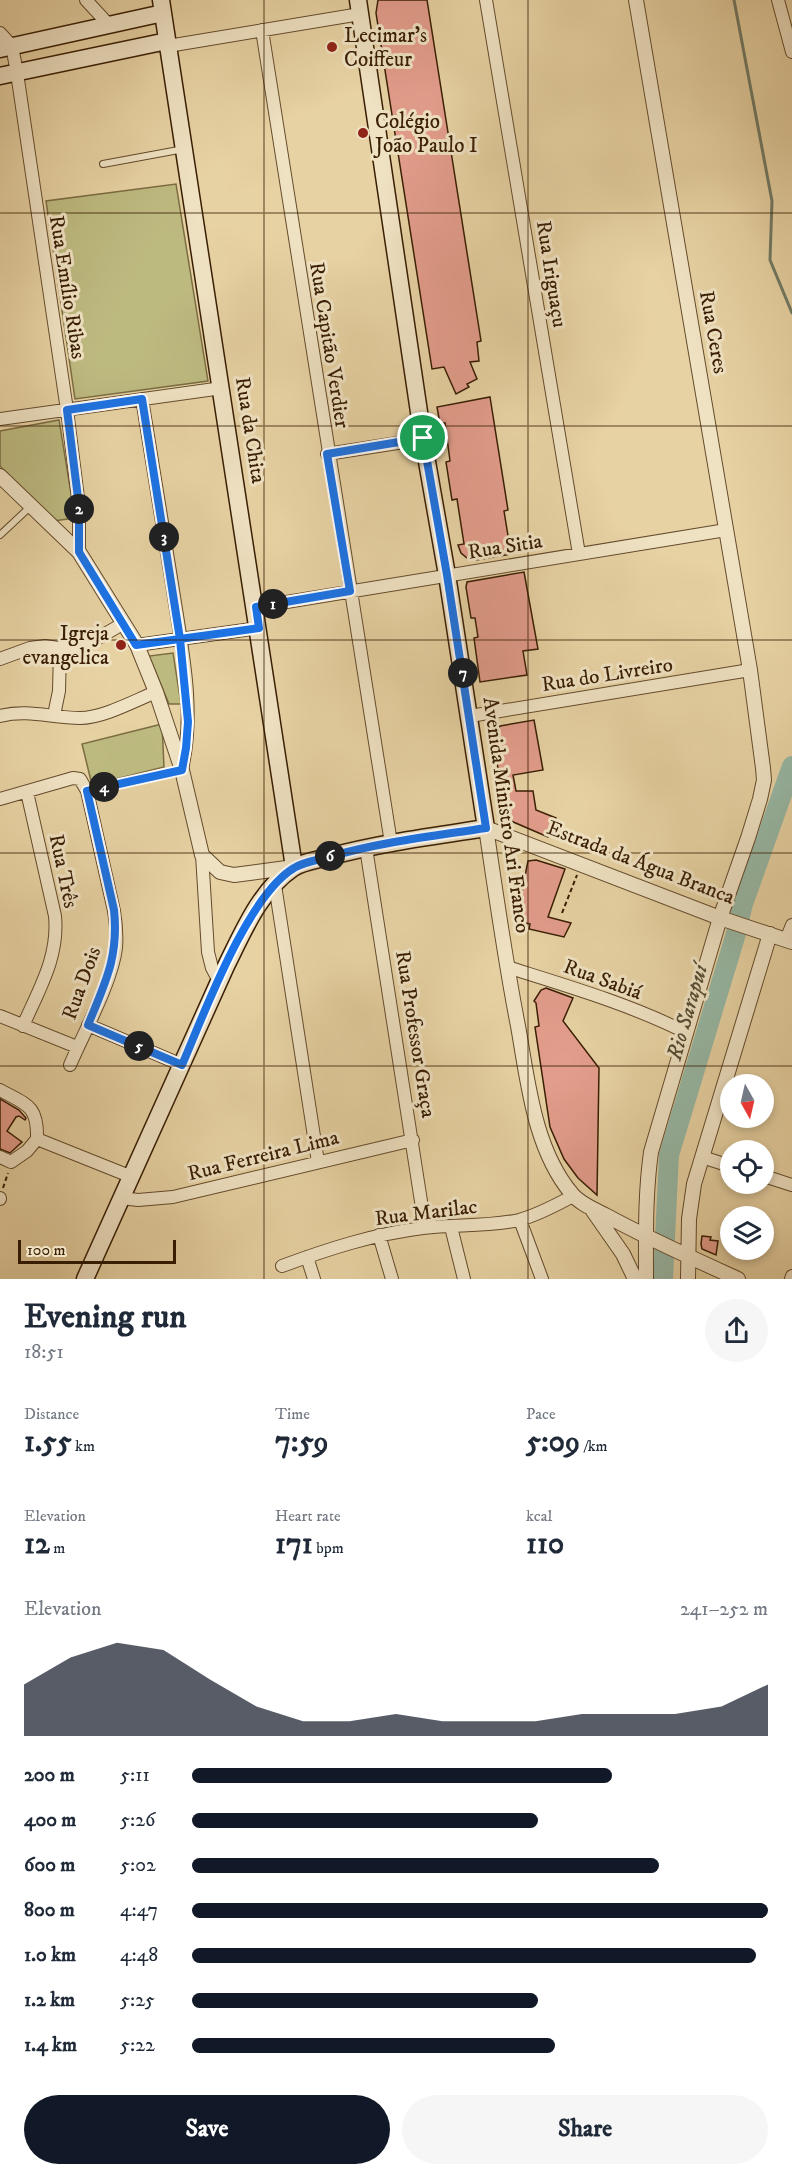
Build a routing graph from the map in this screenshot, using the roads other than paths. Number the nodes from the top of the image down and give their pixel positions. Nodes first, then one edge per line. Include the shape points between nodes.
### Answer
1 (86, 0) edge
2 (486, 0) edge
3 (636, 0) edge
4 (778, 0) edge
5 (162, 7) edge
6 (359, 7) edge
7 (109, 25) junction
8 (261, 30) junction
9 (0, 33) edge
10 (168, 43) junction
11 (6, 47) edge
12 (792, 51) edge
13 (8, 75) edge
14 (184, 149) junction
15 (103, 164) dead end
16 (222, 388) junction
17 (142, 399) junction
18 (67, 410) junction
19 (0, 419) edge
20 (423, 438) junction
21 (327, 454) junction
22 (0, 476) edge
23 (32, 505) junction
24 (726, 530) junction
25 (0, 535) edge
26 (79, 552) junction
27 (579, 554) junction
28 (447, 575) junction
29 (350, 591) junction
30 (256, 607) junction
31 (124, 623) junction
32 (259, 628) junction
33 (180, 639) junction
34 (136, 645) junction
35 (60, 649) junction
36 (0, 659) edge
37 (750, 670) junction
38 (156, 692) junction
39 (54, 715) junction
40 (0, 716) edge
41 (470, 716) junction
42 (182, 769) junction
43 (27, 792) junction
44 (0, 799) edge
45 (486, 828) junction
46 (391, 843) junction
47 (366, 848) junction
48 (202, 855) junction
49 (294, 867) junction
50 (275, 885) junction
51 (726, 919) junction
52 (792, 925) edge
53 (770, 934) junction
54 (789, 941) edge
55 (507, 967) junction
56 (219, 981) junction
57 (0, 1016) edge
58 (88, 1025) junction
59 (23, 1026) junction
60 (685, 1032) junction
61 (77, 1047) junction
62 (70, 1065) dead end
63 (182, 1065) junction
64 (0, 1090) edge
65 (37, 1140) junction
66 (413, 1140) junction
67 (702, 1157) junction
68 (6, 1159) edge
69 (318, 1161) junction
70 (720, 1163) edge
71 (132, 1177) junction
72 (774, 1179) edge
73 (792, 1185) edge
74 (573, 1196) junction
75 (121, 1198) junction
76 (590, 1207) junction
77 (520, 1220) junction
78 (425, 1227) junction
79 (451, 1227) junction
80 (379, 1235) junction
81 (649, 1239) junction
82 (683, 1254) junction
83 (307, 1257) junction
84 (282, 1266) dead end
85 (85, 1279) edge
86 (314, 1279) edge
87 (392, 1279) edge
88 (464, 1279) edge
89 (542, 1279) edge
90 (635, 1279) edge
91 (646, 1279) edge
92 (688, 1279) edge
93 (738, 1279) edge

1 - 7 street
2 - 27 street, Rua Iriguaçu
3 - 24 street, Rua Ceres
4 - 12 street
5 - 7 main road
5 - 10 main road, Rua da Chita
6 - 8 street
6 - 20 main road, Avenida Ministro Ari Franco
7 - 11 main road
8 - 10 street
8 - 21 street, Rua Capitão Verdier
9 - 11 street
10 - 13 main road
10 - 14 main road, Rua da Chita
11 - 13 street, Rua Emílio Ribas
13 - 18 street, Rua Emílio Ribas
14 - 15 lane
14 - 16 main road, Rua da Chita
16 - 17 street
16 - 30 main road, Rua da Chita
17 - 18 street
17 - 33 street
18 - 19 street
18 - 26 street, Rua Emílio Ribas via 79,506
20 - 21 street
20 - 28 main road, Avenida Ministro Ari Franco
21 - 29 street, Rua Capitão Verdier
22 - 23 street
23 - 25 lane
23 - 26 street
24 - 27 street, Rua Sitia
24 - 37 street, Rua Ceres
26 - 31 street
27 - 28 street, Rua Sitia
28 - 29 street, Rua Sitia
28 - 41 main road, Avenida Ministro Ari Franco
29 - 30 street, Rua Sitia
29 - 46 street, Rua Capitão Verdier
30 - 32 main road, Rua da Chita
31 - 34 street
31 - 35 street via 81,648
32 - 33 street
32 - 49 main road, Rua da Chita
33 - 34 street
33 - 42 street via 188,722
34 - 38 street
35 - 36 street via 30,648
35 - 39 street
37 - 41 street, Rua do Livreiro
37 - 51 street, Rua Ceres via 764,780
38 - 39 street via 97,716
38 - 42 street
39 - 40 street via 33,712
41 - 45 main road, Avenida Ministro Ari Franco
42 - 48 street
43 - 44 street
43 - 58 street, Rua Dois via 74,778 82,781 87,791 117,930 109,974
43 - 59 street, Rua Três via 56,934 51,959
45 - 46 main road, Estrada da Água Branca
45 - 51 street, Estrada da Água Branca
45 - 55 street, Avenida Ministro Ari Franco
46 - 47 main road, Estrada da Água Branca
47 - 49 main road, Estrada da Água Branca
47 - 66 street, Rua Professor Graça
48 - 49 street via 220,872 234,875
48 - 56 street via 208,952
49 - 50 main road, Estrada da Água Branca
50 - 56 main road, Estrada da Água Branca via 250,917
50 - 69 street
51 - 53 street, Estrada da Água Branca
51 - 60 street, Rua Ceres
52 - 54 street
53 - 54 street, Estrada da Água Branca
53 - 67 street
55 - 60 street, Rua Sabiá via 593,995
55 - 74 street, Avenida Ministro Ari Franco via 539,1127 552,1162
56 - 63 main road, Estrada da Água Branca
57 - 59 street
58 - 61 street, Rua Dois
58 - 63 street
59 - 61 street
60 - 81 street, Rua Ceres via 651,1152 647,1178
61 - 62 street, Rua Dois
63 - 71 main road, Estrada da Água Branca
64 - 65 street via 30,1107 38,1121
65 - 68 street via 27,1151
65 - 71 street
66 - 69 street, Rua Ferreira Lima
66 - 78 street, Rua Professor Graça
67 - 70 street
67 - 82 street
69 - 75 street, Rua Ferreira Lima via 173,1197
71 - 75 main road, Estrada da Água Branca
72 - 73 street
74 - 76 street, Avenida Ministro Ari Franco
74 - 77 street, Rua Marilac
75 - 85 main road, Estrada da Água Branca
76 - 81 street, Avenida Ministro Ari Franco
76 - 90 street via 623,1254
77 - 79 street, Rua Marilac
77 - 89 street
78 - 79 street, Rua Marilac
78 - 80 street, Rua Marilac
79 - 88 street
80 - 83 street, Rua Marilac
80 - 87 street
81 - 82 street, Avenida Ministro Ari Franco
81 - 91 street, Rua Ceres
82 - 92 street
82 - 93 street, Avenida Ministro Ari Franco
83 - 84 street, Rua Marilac
83 - 86 street

